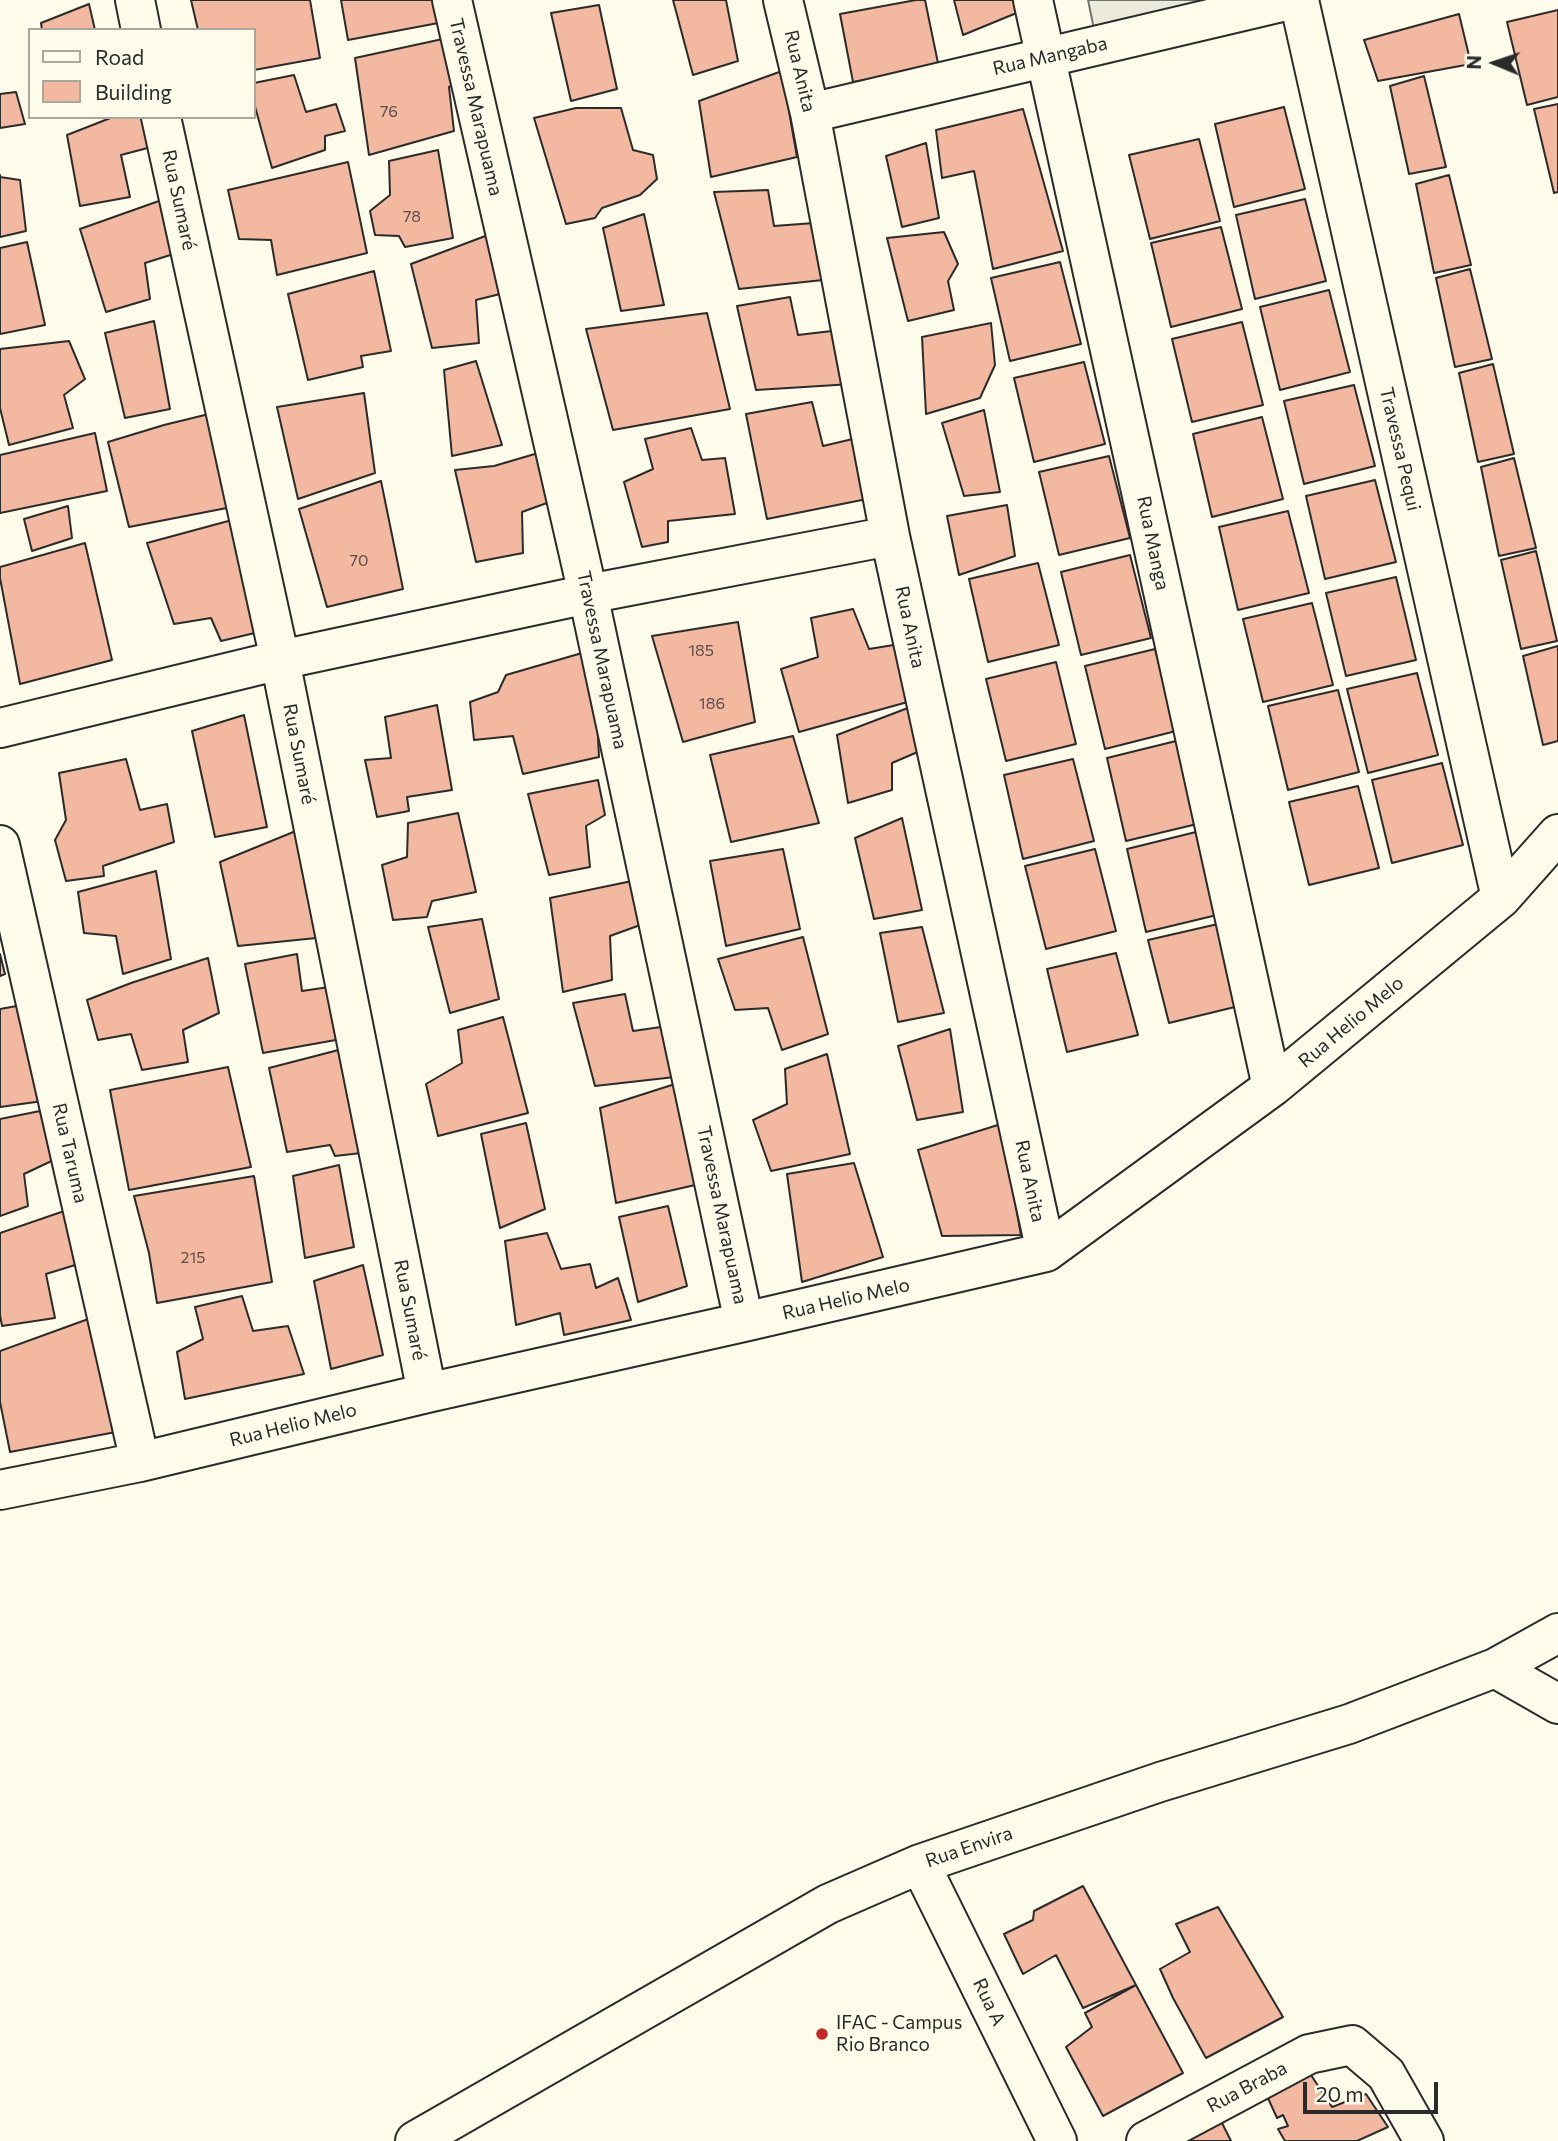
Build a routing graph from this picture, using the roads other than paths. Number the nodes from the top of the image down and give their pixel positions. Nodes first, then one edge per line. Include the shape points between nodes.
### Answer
1 (135, 0) edge
2 (452, 0) edge
3 (783, 0) edge
4 (1033, 0) edge
5 (1290, 0) edge
6 (1299, 0) edge
7 (141, 28) edge
8 (1045, 57) junction
9 (810, 113) junction
10 (160, 119) edge
11 (890, 536) junction
12 (589, 594) junction
13 (280, 660) junction
14 (0, 728) edge
15 (1558, 834) edge
16 (0, 845) edge
17 (1502, 898) junction
18 (1272, 1087) junction
19 (1046, 1252) junction
20 (744, 1322) junction
21 (427, 1393) junction
22 (140, 1462) junction
23 (0, 1490) edge
24 (1558, 1633) edge
25 (1495, 1668) junction
26 (1558, 1704) edge
27 (920, 1864) junction
28 (415, 2141) edge
29 (1057, 2141) edge
30 (1146, 2141) edge
31 (1424, 2141) edge

1 - 7 street
2 - 12 street, Travessa Marapuama
3 - 9 street, Rua Anita
4 - 8 street, Rua Manga
5 - 8 street, Rua Mangaba
6 - 17 street, Travessa Pequi
8 - 9 street, Rua Mangaba
8 - 18 street, Rua Manga
9 - 11 street, Rua Anita
10 - 13 street, Rua Sumaré
11 - 12 street
11 - 19 street, Rua Anita
12 - 13 street
12 - 20 street, Travessa Marapuama
13 - 14 street
13 - 21 street, Rua Sumaré
15 - 17 street, Rua Helio Melo
16 - 22 street, Rua Taruma
17 - 18 street, Rua Helio Melo
18 - 19 street, Rua Helio Melo
19 - 20 street, Rua Helio Melo
20 - 21 street, Rua Helio Melo
21 - 22 street, Rua Helio Melo
22 - 23 street, Rua Helio Melo
24 - 25 street, Rua Envira
25 - 26 street
25 - 27 street, Rua Envira via 1349,1724
27 - 28 street, Rua Envira via 828,1904
27 - 29 street, Rua A
30 - 31 street, Rua Braba via 1310,2054 1352,2045 1387,2074

